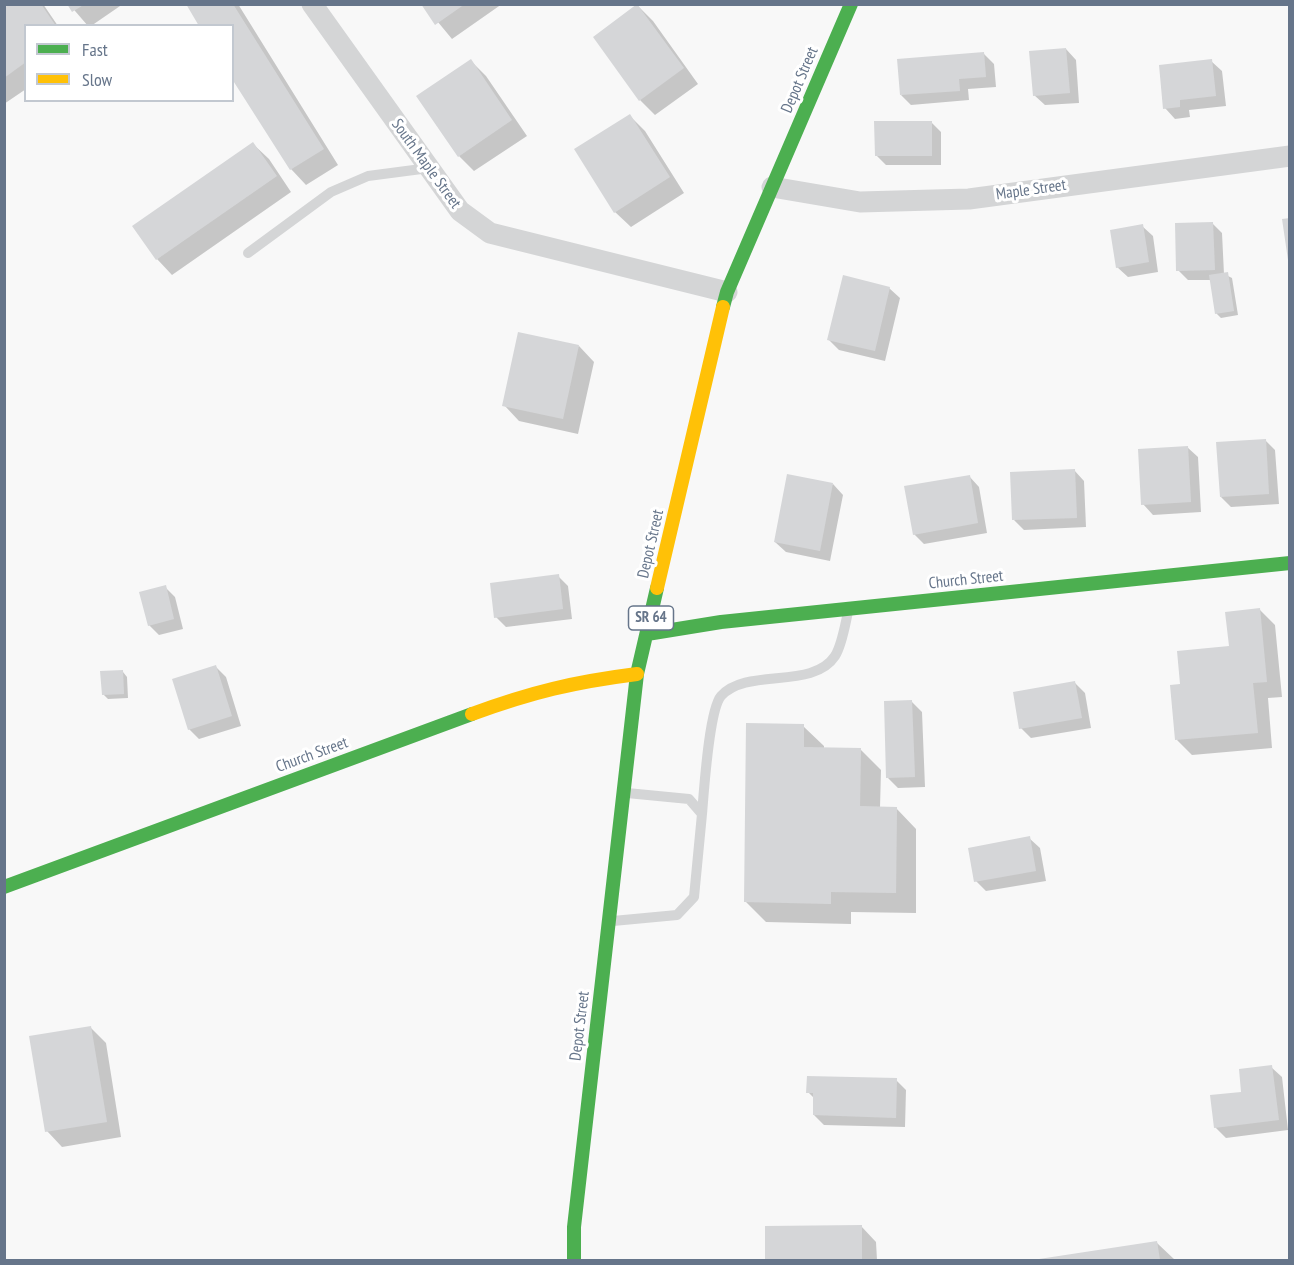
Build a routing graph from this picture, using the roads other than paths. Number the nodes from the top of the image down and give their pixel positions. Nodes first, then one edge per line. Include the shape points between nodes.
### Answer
1 (312, 4) edge
2 (851, 4) edge
3 (1290, 156) edge
4 (429, 168) junction
5 (772, 187) junction
6 (248, 253) dead end
7 (727, 292) junction
8 (1290, 563) edge
9 (849, 609) junction
10 (647, 634) junction
11 (637, 674) junction
12 (624, 793) junction
13 (702, 814) junction
14 (4, 887) edge
15 (609, 921) junction
16 (574, 1260) edge

1 - 4 street, South Maple Street
2 - 5 main road, Depot Street / SR 64
3 - 5 street, Maple Street via 969,199 860,202
4 - 6 lane via 368,176 331,192
4 - 7 street, South Maple Street via 460,211 490,233
5 - 7 main road, Depot Street / SR 64
7 - 10 main road, Depot Street / SR 64
8 - 9 main road, Church Street
9 - 10 main road, Church Street
9 - 13 lane via 835,656 818,671 737,686 721,696 714,715
10 - 11 main road, Depot Street / SR 64
11 - 12 main road, Depot Street / SR 64
11 - 14 main road, Church Street via 578,681 532,692
12 - 13 lane via 688,799
12 - 15 main road, Depot Street / SR 64
13 - 15 lane via 694,897 677,915
15 - 16 main road, Depot Street / SR 64 via 574,1227

